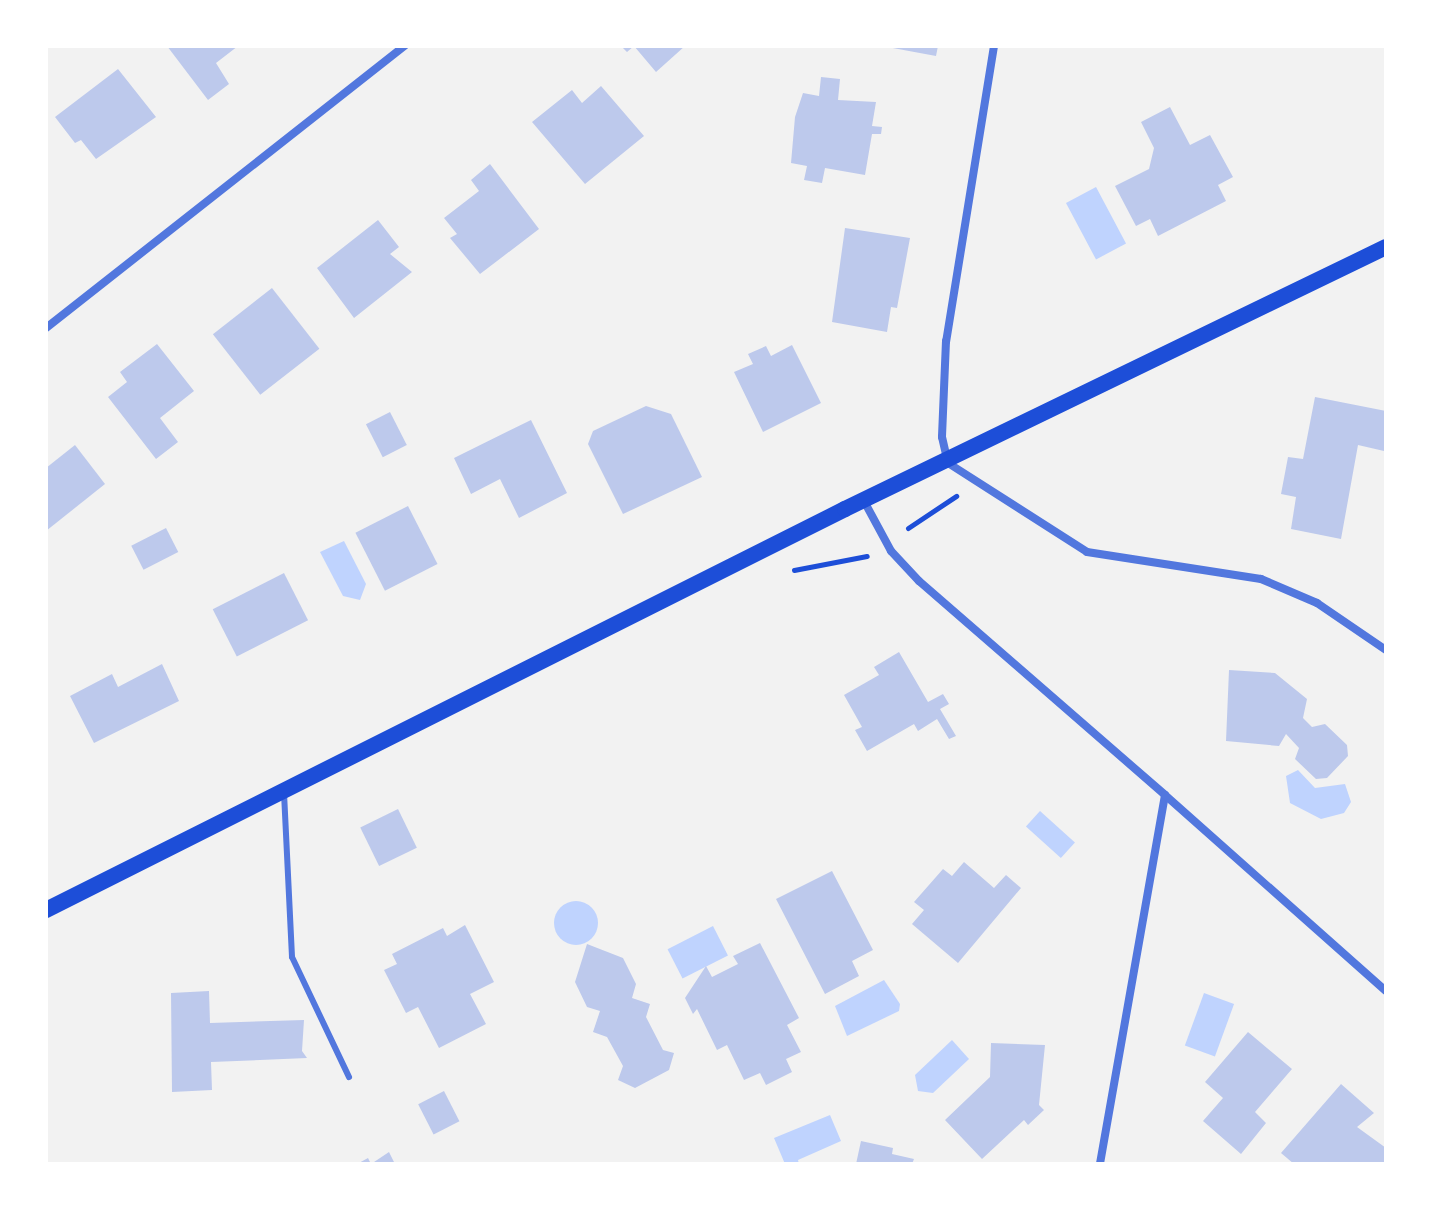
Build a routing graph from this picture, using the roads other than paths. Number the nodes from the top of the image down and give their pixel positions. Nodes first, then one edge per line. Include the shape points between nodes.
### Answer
1 (405, 46) edge
2 (994, 46) edge
3 (1386, 247) edge
4 (46, 328) edge
5 (948, 463) junction
6 (864, 500) junction
7 (1386, 650) edge
8 (284, 790) junction
9 (1165, 795) junction
10 (46, 910) edge
11 (1386, 991) edge
12 (349, 1077) dead end
13 (1100, 1164) edge

1 - 4 street
2 - 5 street via 946,341 942,437
3 - 5 main road
5 - 6 main road
5 - 7 street via 1087,552 1261,579 1317,603
6 - 8 main road
6 - 9 street via 891,551 919,581
8 - 10 main road
8 - 12 lane via 292,957
9 - 11 street
9 - 13 street

